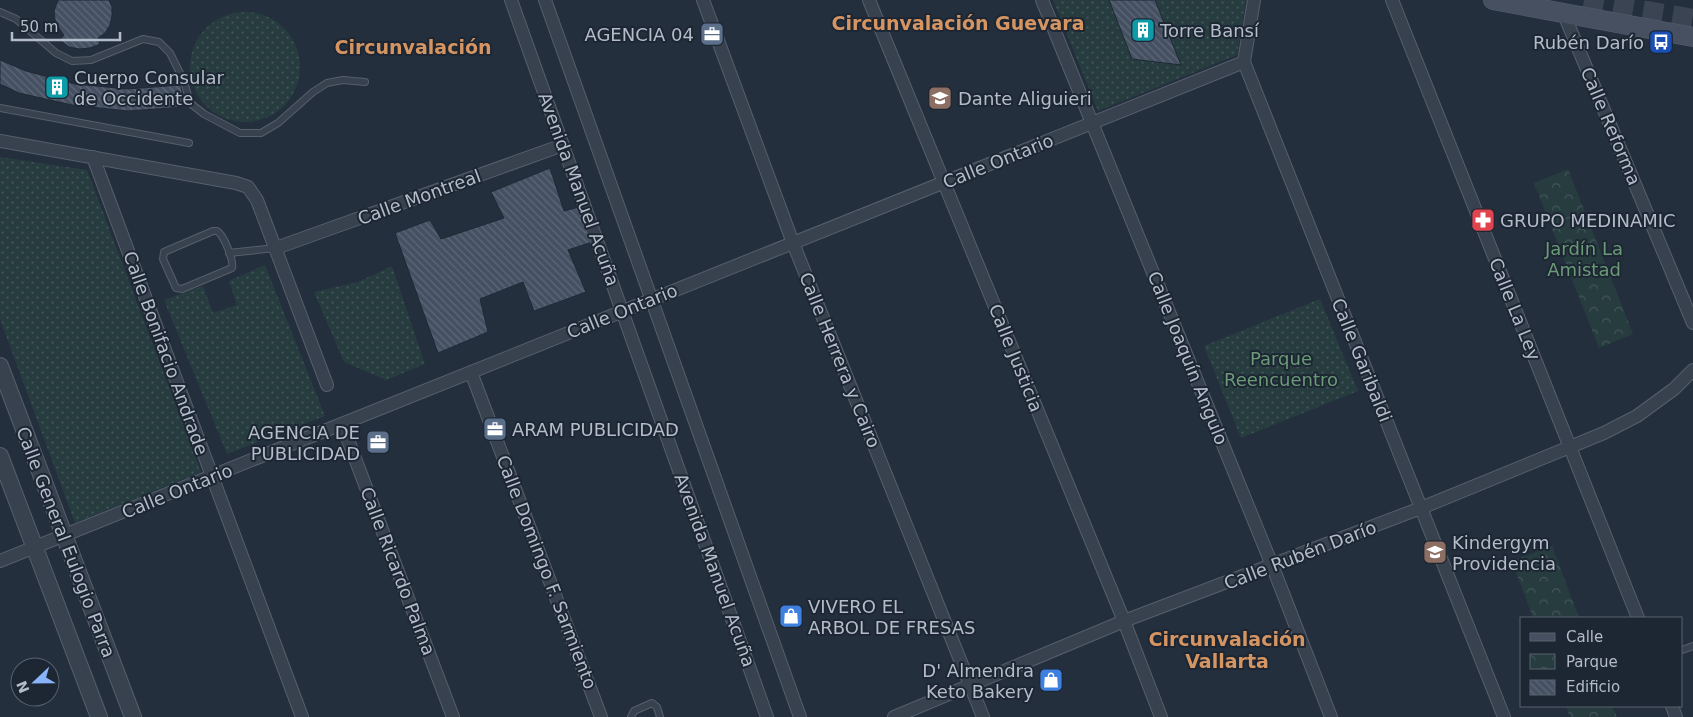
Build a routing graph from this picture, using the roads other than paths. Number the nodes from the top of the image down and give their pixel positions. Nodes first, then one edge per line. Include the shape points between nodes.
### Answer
1 (511, 0) edge
2 (544, 0) edge
3 (703, 0) edge
4 (869, 0) edge
5 (1042, 0) edge
6 (1254, 0) edge
7 (1392, 0) edge
8 (1492, 0) edge
9 (0, 12) edge
10 (1563, 12) junction
11 (1693, 37) edge
12 (1244, 62) junction
13 (365, 82) dead end
14 (0, 108) edge
15 (1092, 123) junction
16 (0, 140) edge
17 (189, 142) dead end
18 (563, 145) junction
19 (93, 157) junction
20 (944, 182) junction
21 (793, 243) junction
22 (276, 248) junction
23 (229, 253) junction
24 (652, 300) junction
25 (622, 311) junction
26 (1693, 323) edge
27 (0, 366) edge
28 (1693, 370) edge
29 (471, 372) junction
30 (327, 385) dead end
31 (342, 424) junction
32 (1571, 447) junction
33 (0, 456) edge
34 (212, 477) junction
35 (1421, 508) junction
36 (64, 535) junction
37 (35, 547) junction
38 (0, 561) edge
39 (1272, 565) junction
40 (1638, 617) edge
41 (1124, 621) junction
42 (970, 685) junction
43 (99, 717) edge
44 (133, 717) edge
45 (302, 717) edge
46 (453, 717) edge
47 (601, 717) edge
48 (631, 717) edge
49 (660, 717) edge
50 (767, 717) edge
51 (800, 717) edge
52 (894, 717) edge
53 (983, 717) edge
54 (1160, 717) edge
55 (1331, 717) edge
56 (1504, 717) edge

1 - 18 street, Avenida Manuel Acuña
2 - 24 street, Avenida Manuel Acuña
3 - 21 street, Calle Herrera y Cairo
4 - 20 street, Calle Justicia
5 - 15 street, Calle Joaquín Angulo
6 - 12 street
7 - 32 street, Calle La Ley
8 - 10 main road
9 - 13 lane via 16,19 56,52 72,60 91,60 143,39 159,42 170,53 184,81 190,103 240,133 260,133 278,123 327,83 342,80
10 - 11 main road
10 - 26 street, Calle Reforma
12 - 15 street, Calle Ontario
12 - 35 street, Calle Garibaldi
14 - 17 lane
15 - 20 street, Calle Ontario
15 - 39 street, Calle Joaquín Angulo
16 - 19 street
18 - 22 street, Calle Montreal
18 - 25 street, Avenida Manuel Acuña
19 - 22 street via 248,187 257,200
19 - 34 street, Calle Bonifacio Andrade
20 - 21 street, Calle Ontario
20 - 41 street, Calle Justicia
21 - 24 street, Calle Ontario
21 - 42 street, Calle Herrera y Cairo
22 - 23 lane
22 - 30 street
23 - 23 lane via 217,231 166,250 162,255 173,286 179,290 229,270 233,265
24 - 25 street, Calle Ontario
24 - 51 street, Avenida Manuel Acuña
25 - 29 street, Calle Ontario
25 - 50 street, Avenida Manuel Acuña
27 - 36 street, Calle General Eulogio Parra
28 - 32 street, Calle Rubén Darío via 1674,389 1637,416
29 - 31 street, Calle Ontario
29 - 47 street, Calle Domingo F. Sarmiento
31 - 34 street, Calle Ontario
31 - 46 street, Calle Ricardo Palma
32 - 35 street, Calle Rubén Darío
32 - 40 street, Calle La Ley
33 - 37 street, Calle General Eulogio Parra
34 - 36 street, Calle Ontario
34 - 45 street, Calle Bonifacio Andrade
35 - 39 street, Calle Rubén Darío
35 - 56 street, Calle Garibaldi
36 - 37 street, Calle Ontario
36 - 44 street, Calle General Eulogio Parra
37 - 38 street, Calle Ontario
37 - 43 street, Calle General Eulogio Parra
39 - 41 street, Calle Rubén Darío
39 - 55 street, Calle Joaquín Angulo
41 - 42 street, Calle Rubén Darío
41 - 54 street, Calle Justicia
42 - 52 street, Calle Rubén Darío
42 - 53 street, Calle Herrera y Cairo
48 - 49 lane via 634,711 652,704 657,707

